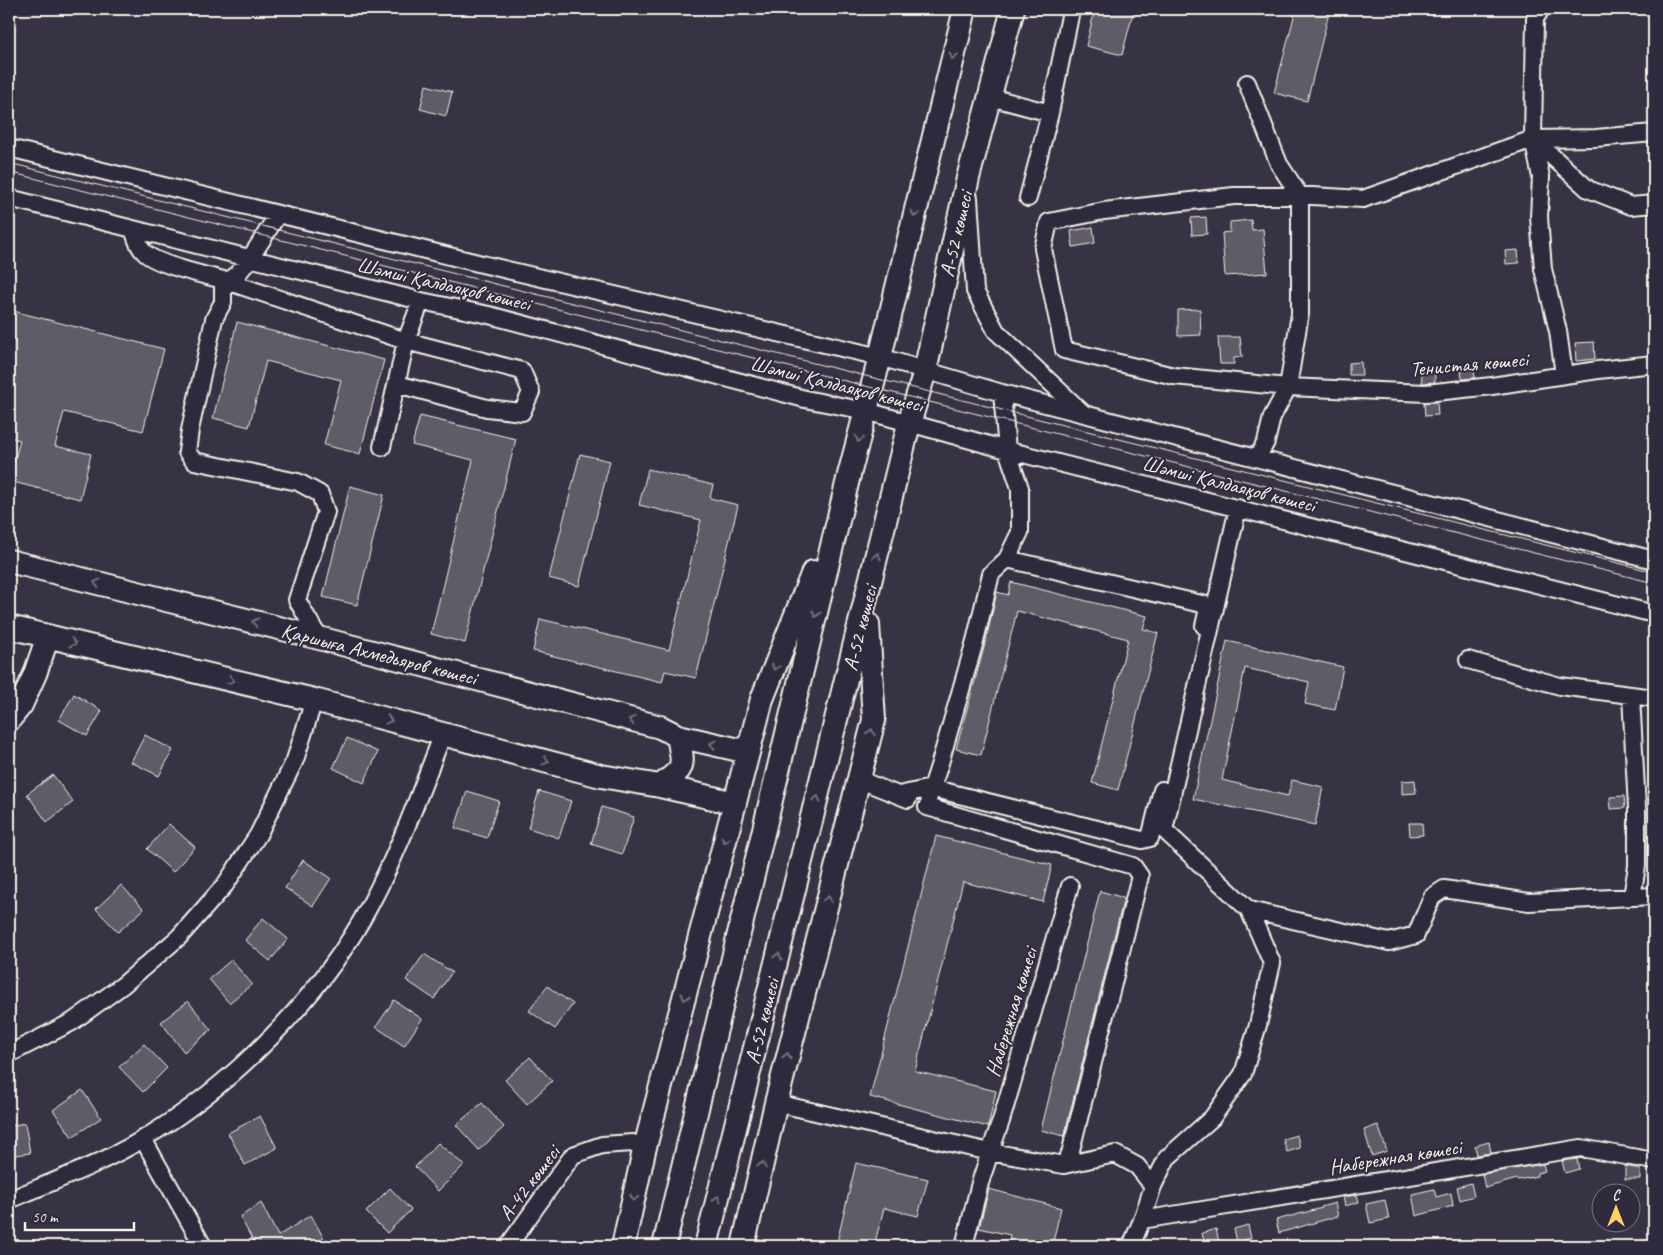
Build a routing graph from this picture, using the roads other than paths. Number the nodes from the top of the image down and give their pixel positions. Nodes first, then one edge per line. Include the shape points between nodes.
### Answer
1 (965, 9) edge
2 (1013, 9) edge
3 (1541, 9) edge
4 (1071, 11) dead end
5 (1247, 83) dead end
6 (990, 97) junction
7 (1050, 113) junction
8 (1654, 133) edge
9 (1533, 139) junction
10 (9, 148) edge
11 (968, 178) junction
12 (1300, 196) junction
13 (9, 198) edge
14 (1028, 198) dead end
15 (1654, 204) edge
16 (278, 214) junction
17 (133, 229) junction
18 (249, 258) junction
19 (223, 280) junction
20 (421, 301) junction
21 (406, 341) junction
22 (880, 358) junction
23 (1654, 364) edge
24 (925, 371) junction
25 (1564, 375) junction
26 (397, 384) junction
27 (1288, 387) junction
28 (1002, 393) junction
29 (866, 412) junction
30 (1085, 415) junction
31 (909, 424) junction
32 (382, 447) dead end
33 (1007, 450) junction
34 (1257, 458) junction
35 (849, 475) junction
36 (1238, 508) junction
37 (1007, 559) junction
38 (1654, 560) edge
39 (9, 561) edge
40 (866, 602) junction
41 (1654, 614) edge
42 (9, 627) edge
43 (48, 636) junction
44 (319, 638) junction
45 (1468, 660) dead end
46 (1631, 695) junction
47 (1654, 698) edge
48 (314, 700) junction
49 (9, 720) edge
50 (443, 734) junction
51 (678, 736) junction
52 (748, 752) junction
53 (860, 780) junction
54 (660, 786) junction
55 (931, 788) junction
56 (899, 795) junction
57 (735, 803) junction
58 (926, 806) junction
59 (1070, 886) dead end
60 (1654, 896) edge
61 (1632, 897) junction
62 (1249, 910) junction
63 (9, 1054) edge
64 (776, 1104) junction
65 (144, 1139) junction
66 (644, 1151) junction
67 (990, 1152) junction
68 (1654, 1161) edge
69 (1064, 1165) junction
70 (1153, 1186) junction
71 (9, 1200) edge
72 (1142, 1220) junction
73 (203, 1246) edge
74 (508, 1246) edge
75 (623, 1246) edge
76 (664, 1246) edge
77 (706, 1246) edge
78 (743, 1246) edge
79 (964, 1246) edge
80 (1131, 1246) edge

1 -> 22 street, А-52 көшесі
2 - 6 street, А-52 көшесі
3 - 9 street via 1535,19
4 - 7 street
5 - 12 street via 1279,164
6 - 7 street
6 - 11 street, А-52 көшесі
7 - 14 street
8 - 9 street
9 - 12 street via 1363,199
9 - 15 street via 1588,189 1631,206
9 - 25 street via 1541,177 1539,217 1543,269 1558,331
10 - 16 street, Шәмші Қалдаяқов көшесі
11 - 24 street, А-52 көшесі
11 - 30 street via 975,291 996,331
12 - 27 street via 1300,314
12 - 27 street, Тенистая көшесі via 1234,196 1095,213 1049,222 1043,249 1064,350 1174,376
13 - 17 street, Шәмші Қалдаяқов көшесі
16 - 18 street
16 - 22 street, Шәмші Қалдаяқов көшесі
17 - 18 street, Шәмші Қалдаяқов көшесі
17 - 19 street via 140,248 154,259
18 - 19 street via 235,276
18 - 20 street, Шәмші Қалдаяқов көшесі
19 - 21 street
19 - 44 street via 223,302 214,320 187,452 194,461 298,482 320,494 326,512 298,600
20 - 21 street
20 - 29 street, Шәмші Қалдаяқов көшесі via 489,315 805,399
21 - 26 street
21 - 26 street via 522,371 531,392 522,412 487,408
22 - 24 street, Шәмші Қалдаяқов көшесі
22 - 29 street, А-52 көшесі
23 - 25 street, Тенистая көшесі
24 - 28 street, Шәмші Қалдаяқов көшесі
24 - 31 street, А-52 көшесі
25 - 27 street, Тенистая көшесі via 1426,393
26 - 32 street
27 - 34 street via 1272,417 1266,442
28 - 30 street, Шәмші Қалдаяқов көшесі
28 - 33 street
29 - 31 street, Шәмші Қалдаяқов көшесі
29 -> 35 street, А-52 көшесі
30 - 34 street, Шәмші Қалдаяқов көшесі
31 - 33 street, Шәмші Қалдаяқов көшесі
40 -> 31 street, А-52 көшесі
33 - 36 street, Шәмші Қалдаяқов көшесі
33 - 37 street via 1020,488 1020,532
34 - 38 street, Шәмші Қалдаяқов көшесі
35 -> 52 street via 762,699
35 -> 76 street, А-52 көшесі
36 - 41 street, Шәмші Қалдаяқов көшесі
36 - 62 street via 1164,830
37 - 55 street via 991,574 975,641
37 - 55 street via 1206,606 1207,614 1150,838 1142,840
44 -> 39 street, Қаршыға Ахмедьяров көшесі
53 -> 40 street via 874,720
77 -> 40 street, А-52 көшесі
42 - 43 street
43 -> 48 street
43 - 49 street via 21,705
51 -> 44 street, Қаршыға Ахмедьяров көшесі via 660,727
45 - 46 street via 1560,686
46 - 47 street
46 - 61 street via 1637,808 1637,866
48 -> 50 street
48 - 63 street via 295,760 258,835 225,885 179,937 123,984 72,1022
50 -> 54 street via 601,776
50 - 65 street via 402,840 370,906 326,975 253,1056 183,1113
52 -> 51 street, Қаршыға Ахмедьяров көшесі
51 - 54 street via 683,759 679,772
52 - 57 street
53 - 56 street
64 -> 53 street
54 - 57 street
55 - 56 street
55 - 58 street
56 - 58 street
57 -> 66 street
58 - 69 street via 1132,866 1140,876 1070,1154
59 - 67 street, Набережная көшесі
60 - 61 street
61 - 62 street via 1529,902 1444,889 1432,897 1416,935 1389,942
62 - 70 street via 1272,964 1243,1074 1212,1118 1167,1158
64 - 67 street
78 -> 64 street
65 - 71 street via 94,1165
65 - 73 street
66 - 74 street, А-42 көшесі via 633,1143 602,1145 573,1155
66 -> 75 street
67 - 69 street
67 - 79 street, Набережная көшесі
68 - 72 street, Набережная көшесі via 1581,1148
69 - 70 street via 1115,1154 1137,1166
70 - 72 street
72 - 80 street

